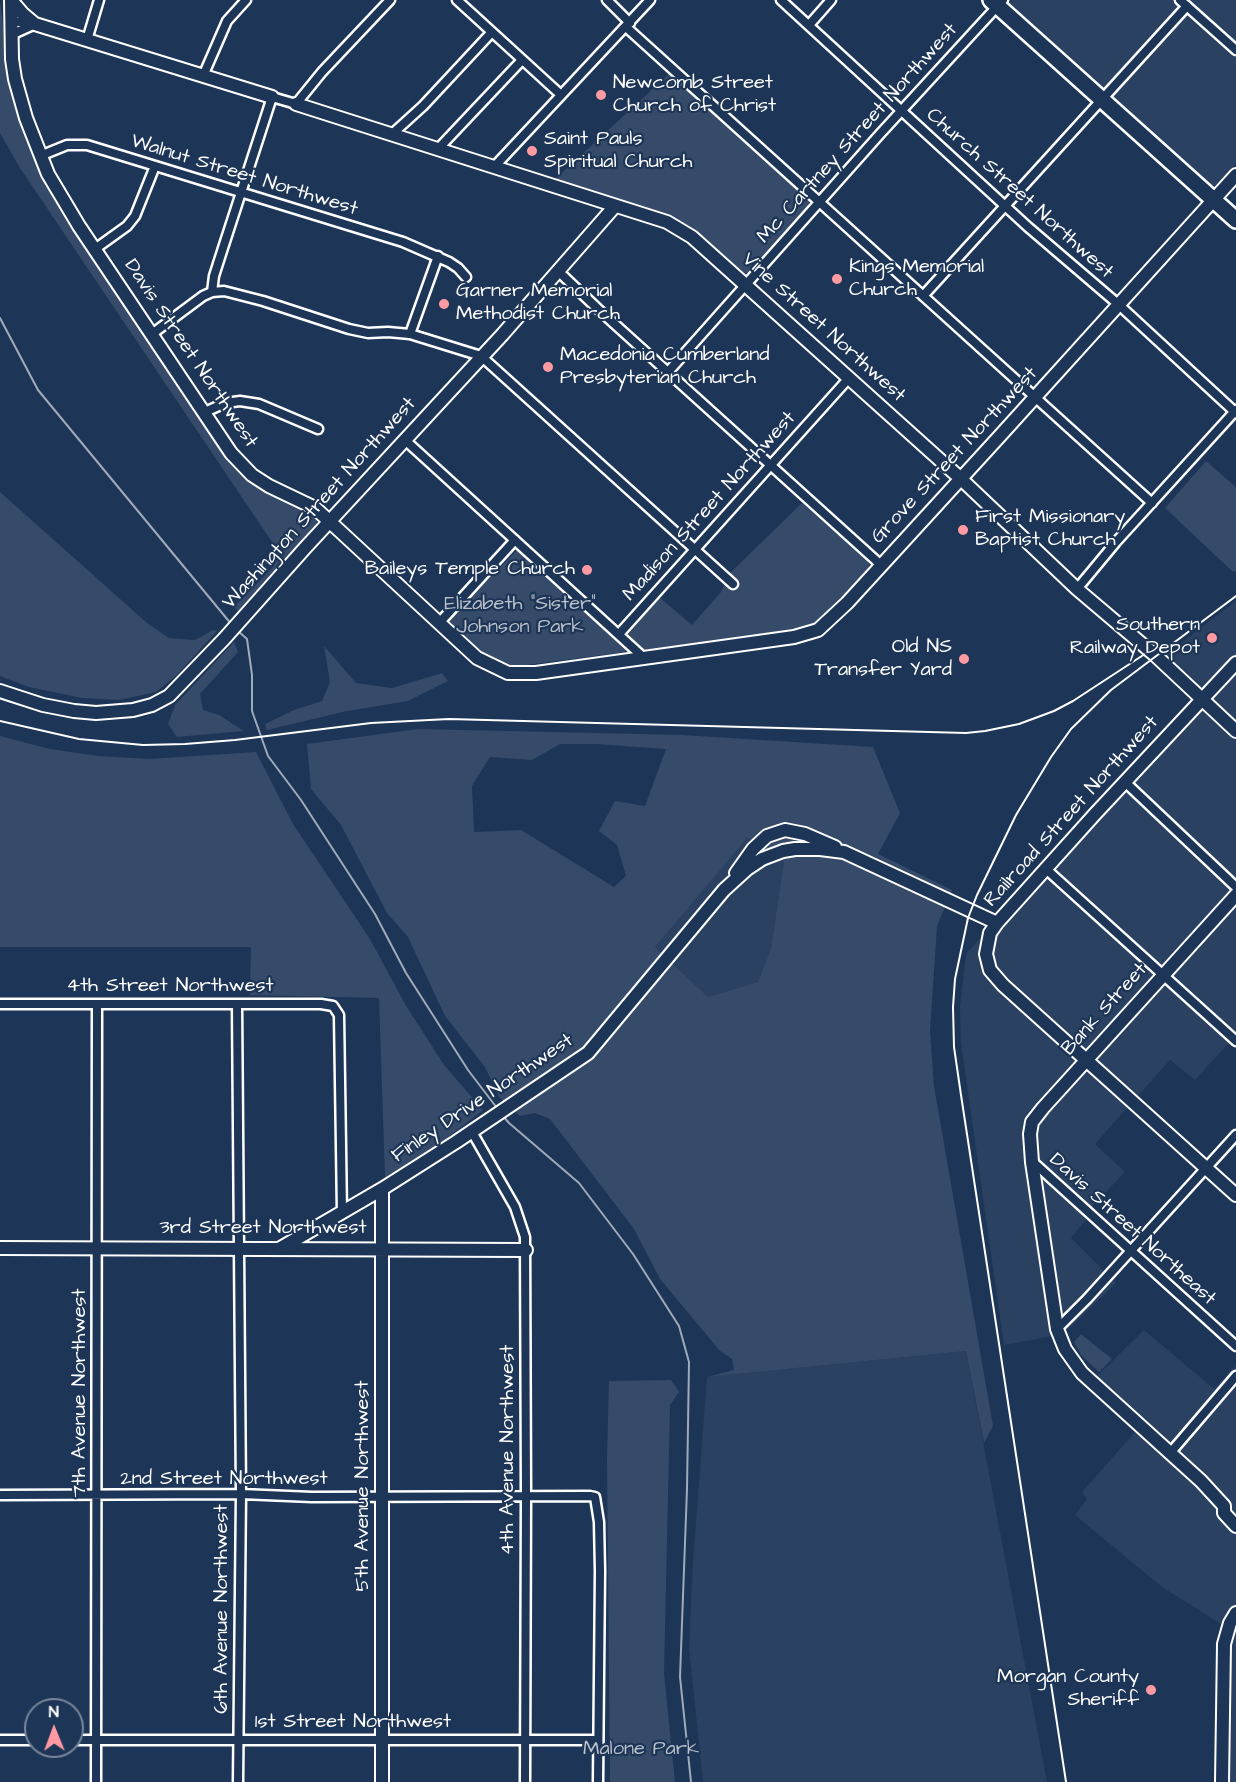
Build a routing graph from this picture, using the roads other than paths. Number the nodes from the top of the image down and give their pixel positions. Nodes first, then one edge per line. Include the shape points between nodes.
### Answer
1 (11, 0) edge
2 (99, 0) edge
3 (246, 0) edge
4 (390, 0) edge
5 (457, 0) edge
6 (608, 0) edge
7 (650, 0) edge
8 (781, 0) edge
9 (831, 0) edge
10 (997, 2) edge
11 (1184, 3) edge
12 (35, 24) junction
13 (628, 25) junction
14 (809, 25) junction
15 (13, 28) junction
16 (491, 33) junction
17 (87, 40) junction
18 (1236, 50) edge
19 (522, 60) junction
20 (203, 76) junction
21 (561, 95) junction
22 (272, 97) junction
23 (1102, 99) junction
24 (296, 104) junction
25 (902, 110) junction
26 (391, 135) junction
27 (438, 149) junction
28 (40, 156) junction
29 (156, 166) junction
30 (494, 167) junction
31 (1236, 175) edge
32 (240, 192) junction
33 (1214, 199) junction
34 (819, 202) junction
35 (1005, 205) junction
36 (615, 206) junction
37 (1236, 220) edge
38 (95, 249) junction
39 (438, 256) junction
40 (558, 272) junction
41 (466, 277) dead end
42 (746, 285) junction
43 (212, 292) junction
44 (923, 296) junction
45 (1118, 304) junction
46 (152, 334) junction
47 (410, 334) junction
48 (482, 356) junction
49 (668, 372) junction
50 (849, 378) junction
51 (1035, 398) junction
52 (1236, 411) edge
53 (205, 412) junction
54 (318, 429) dead end
55 (405, 440) junction
56 (770, 464) junction
57 (960, 478) junction
58 (1152, 503) junction
59 (330, 522) junction
60 (515, 540) junction
61 (695, 548) junction
62 (881, 564) junction
63 (733, 584) dead end
64 (1077, 589) junction
65 (440, 622) junction
66 (619, 634) junction
67 (643, 657) junction
68 (1236, 663) edge
69 (0, 691) edge
70 (1202, 699) junction
71 (1236, 731) edge
72 (1125, 782) junction
73 (844, 852) junction
74 (1046, 869) junction
75 (1236, 887) edge
76 (724, 890) junction
77 (1236, 895) edge
78 (997, 923) junction
79 (1163, 975) junction
80 (0, 1004) edge
81 (97, 1004) junction
82 (237, 1004) junction
83 (1236, 1041) edge
84 (1087, 1060) junction
85 (472, 1132) junction
86 (1236, 1135) edge
87 (1032, 1162) junction
88 (1206, 1168) junction
89 (382, 1189) junction
90 (1236, 1195) edge
91 (342, 1213) junction
92 (0, 1248) edge
93 (97, 1248) junction
94 (240, 1248) junction
95 (279, 1249) junction
96 (383, 1249) junction
97 (526, 1250) junction
98 (1130, 1251) junction
99 (1057, 1329) junction
100 (1236, 1346) edge
101 (1236, 1376) edge
102 (1171, 1452) junction
103 (241, 1494) junction
104 (0, 1496) edge
105 (98, 1496) junction
106 (526, 1496) junction
107 (383, 1497) junction
108 (1230, 1507) edge
109 (1236, 1526) edge
110 (1236, 1613) edge
111 (239, 1739) junction
112 (382, 1739) junction
113 (0, 1740) edge
114 (24, 1740) edge
115 (84, 1740) edge
116 (96, 1740) junction
117 (524, 1740) junction
118 (598, 1740) junction
119 (96, 1782) edge
120 (238, 1782) edge
121 (382, 1782) edge
122 (525, 1782) edge
123 (598, 1782) edge
124 (1222, 1782) edge

1 - 12 street
1 - 15 street, Davis Street Northwest
2 - 17 street
3 - 20 street via 227,21
4 - 24 street
5 - 16 street
6 - 13 street
7 - 13 street
8 - 14 street, Church Street Northwest
9 - 14 street
10 - 23 highway
10 - 25 street, Mc Cartney Street Northwest
11 - 18 street
11 - 23 street
12 - 15 street
12 - 17 street
13 - 21 street
13 - 34 street
14 - 25 street, Church Street Northwest
15 - 28 street, Davis Street Northwest via 15,79
16 - 19 street
16 - 26 street
17 - 20 street
19 - 21 street
19 - 27 street
20 - 22 street
21 - 30 street
22 - 24 street
22 - 32 street
23 - 33 highway
23 - 35 street
24 - 26 street, Vine Street Northwest
25 - 34 street, Mc Cartney Street Northwest
25 - 35 street, Church Street Northwest
26 - 27 street, Vine Street Northwest
27 - 30 street, Vine Street Northwest
28 - 29 street, Walnut Street Northwest via 75,143
28 - 38 street, Davis Street Northwest
29 - 32 street, Walnut Street Northwest
29 - 38 street via 135,216
30 - 36 street, Vine Street Northwest
31 - 33 street, Grove Street Northwest
32 - 39 street, Walnut Street Northwest
32 - 43 street
33 - 37 highway
33 - 45 street, Grove Street Northwest
34 - 42 street, Mc Cartney Street Northwest
34 - 44 street
35 - 44 street
35 - 45 street, Church Street Northwest
36 - 40 street, Washington Street Northwest
36 - 42 street, Vine Street Northwest via 676,226
38 - 46 street, Davis Street Northwest
39 - 41 street, Walnut Street Northwest
39 - 47 street
40 - 48 street, Washington Street Northwest
40 - 49 street
42 - 49 street, Mc Cartney Street Northwest
42 - 50 street, Vine Street Northwest
43 - 46 street
43 - 47 street via 234,293 348,329
44 - 51 street
45 - 51 street, Grove Street Northwest
45 - 52 street, Church Street Northwest
46 - 53 street, Davis Street Northwest
47 - 48 street
48 - 55 street, Washington Street Northwest
48 - 61 street
49 - 56 street
50 - 56 street, Madison Street Northwest
50 - 57 street, Vine Street Northwest
51 - 57 street, Grove Street Northwest
51 - 58 street
52 - 58 street
53 - 54 street via 240,401 259,404
53 - 59 street, Davis Street Northwest via 231,453 252,475 306,502
55 - 59 street, Washington Street Northwest
55 - 60 street
56 - 61 street, Madison Street Northwest
56 - 62 street
57 - 62 street, Grove Street Northwest
57 - 64 street, Vine Street Northwest
58 - 64 street
59 - 65 street, Davis Street Northwest
59 - 69 street, Washington Street Northwest via 169,696 152,705 115,713 74,711
60 - 65 street
60 - 66 street
61 - 63 street
61 - 66 street, Madison Street Northwest
62 - 67 street, Grove Street Northwest via 818,630 794,637
64 - 70 street, Vine Street Northwest
65 - 67 street, Grove Street Northwest via 477,658 508,673 536,673
66 - 67 street
68 - 70 street, Railroad Street Northwest
70 - 71 street, Vine Street Northwest
70 - 72 street, Railroad Street Northwest
72 - 74 street, Railroad Street Northwest
72 - 75 street
73 - 76 street, Finley Drive Northwest via 783,851 754,864
73 - 76 street, Finley Drive Northwest via 805,834 785,830 766,836
73 - 78 street, Finley Drive Northwest
74 - 78 street, Railroad Street Northwest
74 - 79 street
76 - 85 street, Finley Drive Northwest via 588,1053
77 - 79 street, Bank Street
78 - 84 street, Railroad Street Northwest via 986,948 986,960 996,978
79 - 83 street
79 - 84 street, Bank Street
80 - 81 street, 4th Street Northwest
81 - 82 street, 4th Street Northwest
81 - 93 street, 7th Avenue Northwest
82 - 91 street, 4th Street Northwest via 327,1004 337,1010
82 - 94 street, 6th Avenue Northwest
84 - 87 street, Bank Street via 1032,1122
84 - 88 street
85 - 89 street, Finley Drive Northwest
85 - 97 street, 4th Avenue Northwest via 515,1207
86 - 88 street
87 - 98 street, Davis Street Northeast
87 - 99 street, Bank Street
88 - 90 street
88 - 98 street
89 - 91 street, Finley Drive Northwest
89 - 96 street, 5th Avenue Northwest
91 - 95 street, Finley Drive Northwest
92 - 93 street, 3rd Street Northwest
93 - 94 street, 3rd Street Northwest
93 - 105 street, 7th Avenue Northwest
94 - 95 street, 3rd Street Northwest
94 - 103 street, 6th Avenue Northwest
95 - 96 street, 3rd Street Northwest
96 - 97 street, 3rd Street Northwest
96 - 107 street, 5th Avenue Northwest
97 - 106 street, 4th Avenue Northwest
98 - 99 street
98 - 100 street, Davis Street Northeast
99 - 102 street, Bank Street via 1065,1349 1082,1372
101 - 102 street
102 - 108 street, Bank Street
103 - 105 street, 2nd Street Northwest
103 - 107 street, 2nd Street Northwest
103 - 111 street, 6th Avenue Northwest
104 - 105 street, 2nd Street Northwest
105 - 116 street, 7th Avenue Northwest
106 - 107 street, 2nd Street Northwest
106 - 117 street, 4th Avenue Northwest
106 - 118 street, 2nd Street Northwest via 590,1496 597,1503
107 - 112 street, 5th Avenue Northwest
108 - 109 street, Bank Street via 1224,1512
110 - 124 street via 1224,1644
111 - 112 street, 1st Street Northwest
111 - 116 street, 1st Street Northwest
111 - 120 street, 6th Avenue Northwest
112 - 117 street, 1st Street Northwest
112 - 121 street, 5th Avenue Northwest
113 - 114 street
115 - 116 street, 1st Street Northwest
116 - 119 street, 7th Avenue Northwest
117 - 118 street, 1st Street Northwest
117 - 122 street, 4th Avenue Northwest
118 - 123 street, 2nd Street Northwest

